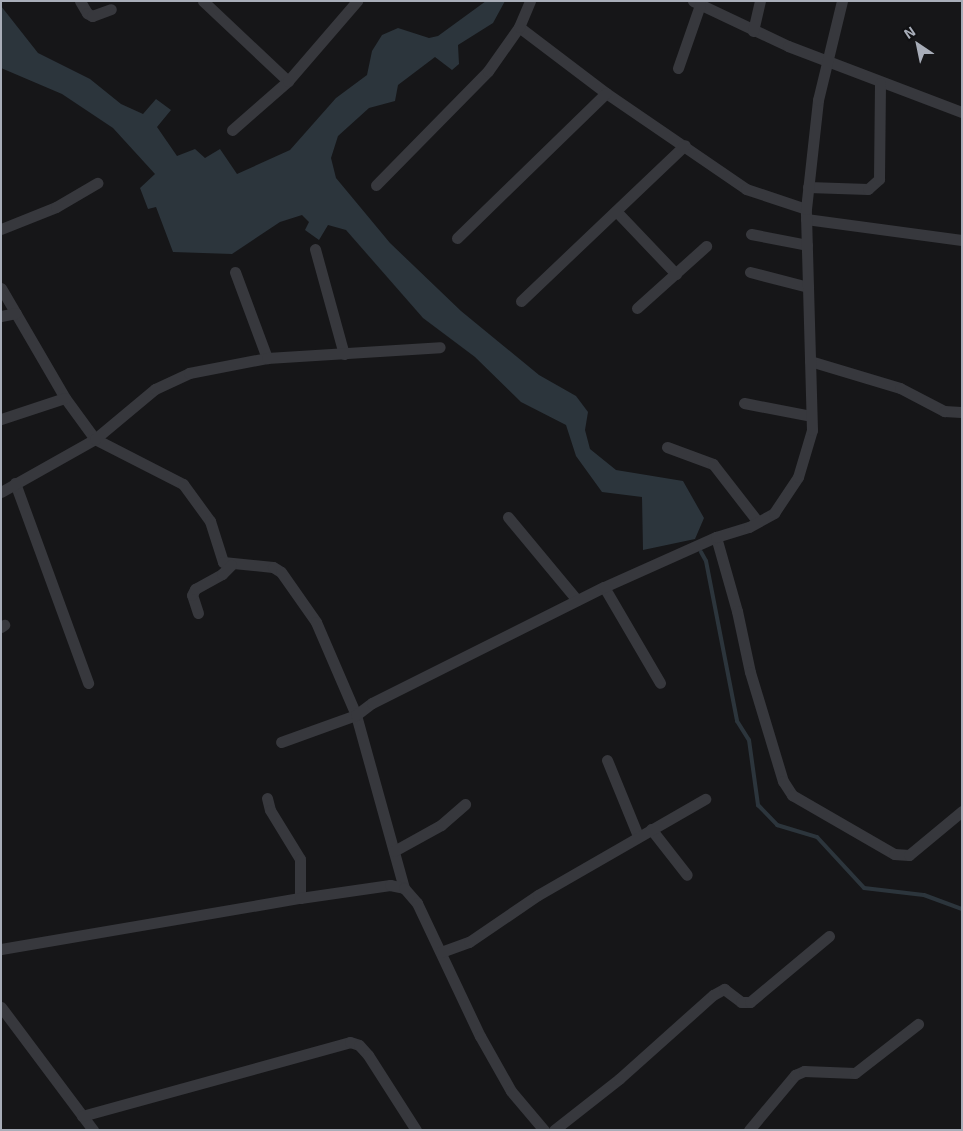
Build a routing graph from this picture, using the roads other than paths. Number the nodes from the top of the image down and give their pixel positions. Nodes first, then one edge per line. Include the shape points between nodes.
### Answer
1 (80, 1) edge
2 (203, 1) edge
3 (357, 1) edge
4 (530, 1) edge
5 (760, 1) edge
6 (842, 1) edge
7 (696, 3) edge
8 (111, 9) dead end
9 (519, 27) junction
10 (753, 31) junction
11 (826, 59) junction
12 (678, 68) dead end
13 (288, 81) junction
14 (880, 83) junction
15 (606, 93) junction
16 (962, 112) edge
17 (232, 130) dead end
18 (686, 145) junction
19 (97, 183) dead end
20 (376, 185) dead end
21 (808, 187) junction
22 (616, 211) junction
23 (806, 214) junction
24 (1, 229) edge
25 (751, 234) dead end
26 (457, 238) dead end
27 (962, 240) edge
28 (807, 245) junction
29 (706, 246) dead end
30 (315, 249) dead end
31 (236, 272) dead end
32 (750, 272) dead end
33 (676, 274) junction
34 (808, 287) junction
35 (1, 288) edge
36 (521, 301) dead end
37 (638, 308) dead end
38 (16, 313) junction
39 (1, 316) edge
40 (440, 347) dead end
41 (344, 354) junction
42 (267, 358) junction
43 (810, 361) junction
44 (65, 398) junction
45 (744, 403) dead end
46 (961, 412) edge
47 (811, 416) junction
48 (1, 419) edge
49 (95, 439) junction
50 (667, 447) dead end
51 (15, 484) junction
52 (1, 492) edge
53 (508, 517) dead end
54 (758, 522) junction
55 (716, 537) junction
56 (231, 565) junction
57 (604, 587) junction
58 (577, 600) junction
59 (198, 613) dead end
60 (88, 683) dead end
61 (660, 684) dead end
62 (356, 715) junction
63 (281, 742) dead end
64 (607, 760) dead end
65 (267, 798) dead end
66 (705, 799) dead end
67 (465, 804) dead end
68 (962, 812) edge
69 (651, 829) junction
70 (638, 836) junction
71 (394, 851) junction
72 (687, 875) dead end
73 (404, 888) junction
74 (300, 898) junction
75 (829, 936) dead end
76 (1, 949) edge
77 (441, 952) junction
78 (1, 1007) edge
79 (918, 1024) dead end
80 (82, 1116) junction
81 (93, 1130) edge
82 (416, 1130) edge
83 (544, 1130) edge
84 (554, 1130) edge
85 (749, 1130) edge

1 - 8 street via 92,16
2 - 13 street
3 - 13 street
4 - 9 street
5 - 10 street
6 - 11 street
7 - 10 street
7 - 12 street
9 - 15 street
9 - 20 street via 488,71
10 - 11 street
11 - 14 street
11 - 21 street via 814,126
13 - 17 street
14 - 16 street
14 - 21 street via 879,179 868,190
15 - 18 street
15 - 26 street
18 - 22 street
18 - 23 street via 746,189
19 - 24 street via 56,207
21 - 23 street
22 - 33 street
22 - 36 street
23 - 27 street
23 - 28 street
25 - 28 street
28 - 34 street
29 - 33 street
30 - 41 street
31 - 42 street
32 - 34 street
33 - 37 street
34 - 43 street
35 - 38 street
38 - 39 street
38 - 44 street
40 - 41 street
41 - 42 street
42 - 49 street via 189,373 155,389
43 - 46 street via 900,388 944,412
43 - 47 street
44 - 48 street
44 - 49 street
45 - 47 street
47 - 54 street via 812,430 798,477 774,513
49 - 51 street
49 - 56 street via 183,484 210,520 218,556
50 - 54 street via 713,464
51 - 52 street
51 - 60 street
53 - 58 street
54 - 55 street
55 - 57 street
55 - 68 street via 782,781 792,795 894,854 909,855
56 - 59 street via 195,589 192,595
56 - 62 street via 272,567 281,572 316,622
57 - 58 street
57 - 61 street
58 - 62 street via 372,703
62 - 63 street
62 - 71 street
64 - 70 street
65 - 74 street via 270,810 300,859
66 - 69 street
67 - 71 street via 441,825
69 - 70 street
69 - 72 street
70 - 77 street via 538,895 469,942
71 - 73 street
73 - 74 street via 390,885
73 - 77 street via 417,903
74 - 76 street
75 - 84 street via 750,1002 741,1002 724,989 713,995 619,1080
77 - 83 street via 480,1036 511,1091
78 - 80 street
79 - 85 street via 854,1073 804,1071 795,1075
80 - 81 street
80 - 82 street via 350,1042 359,1045 368,1055

